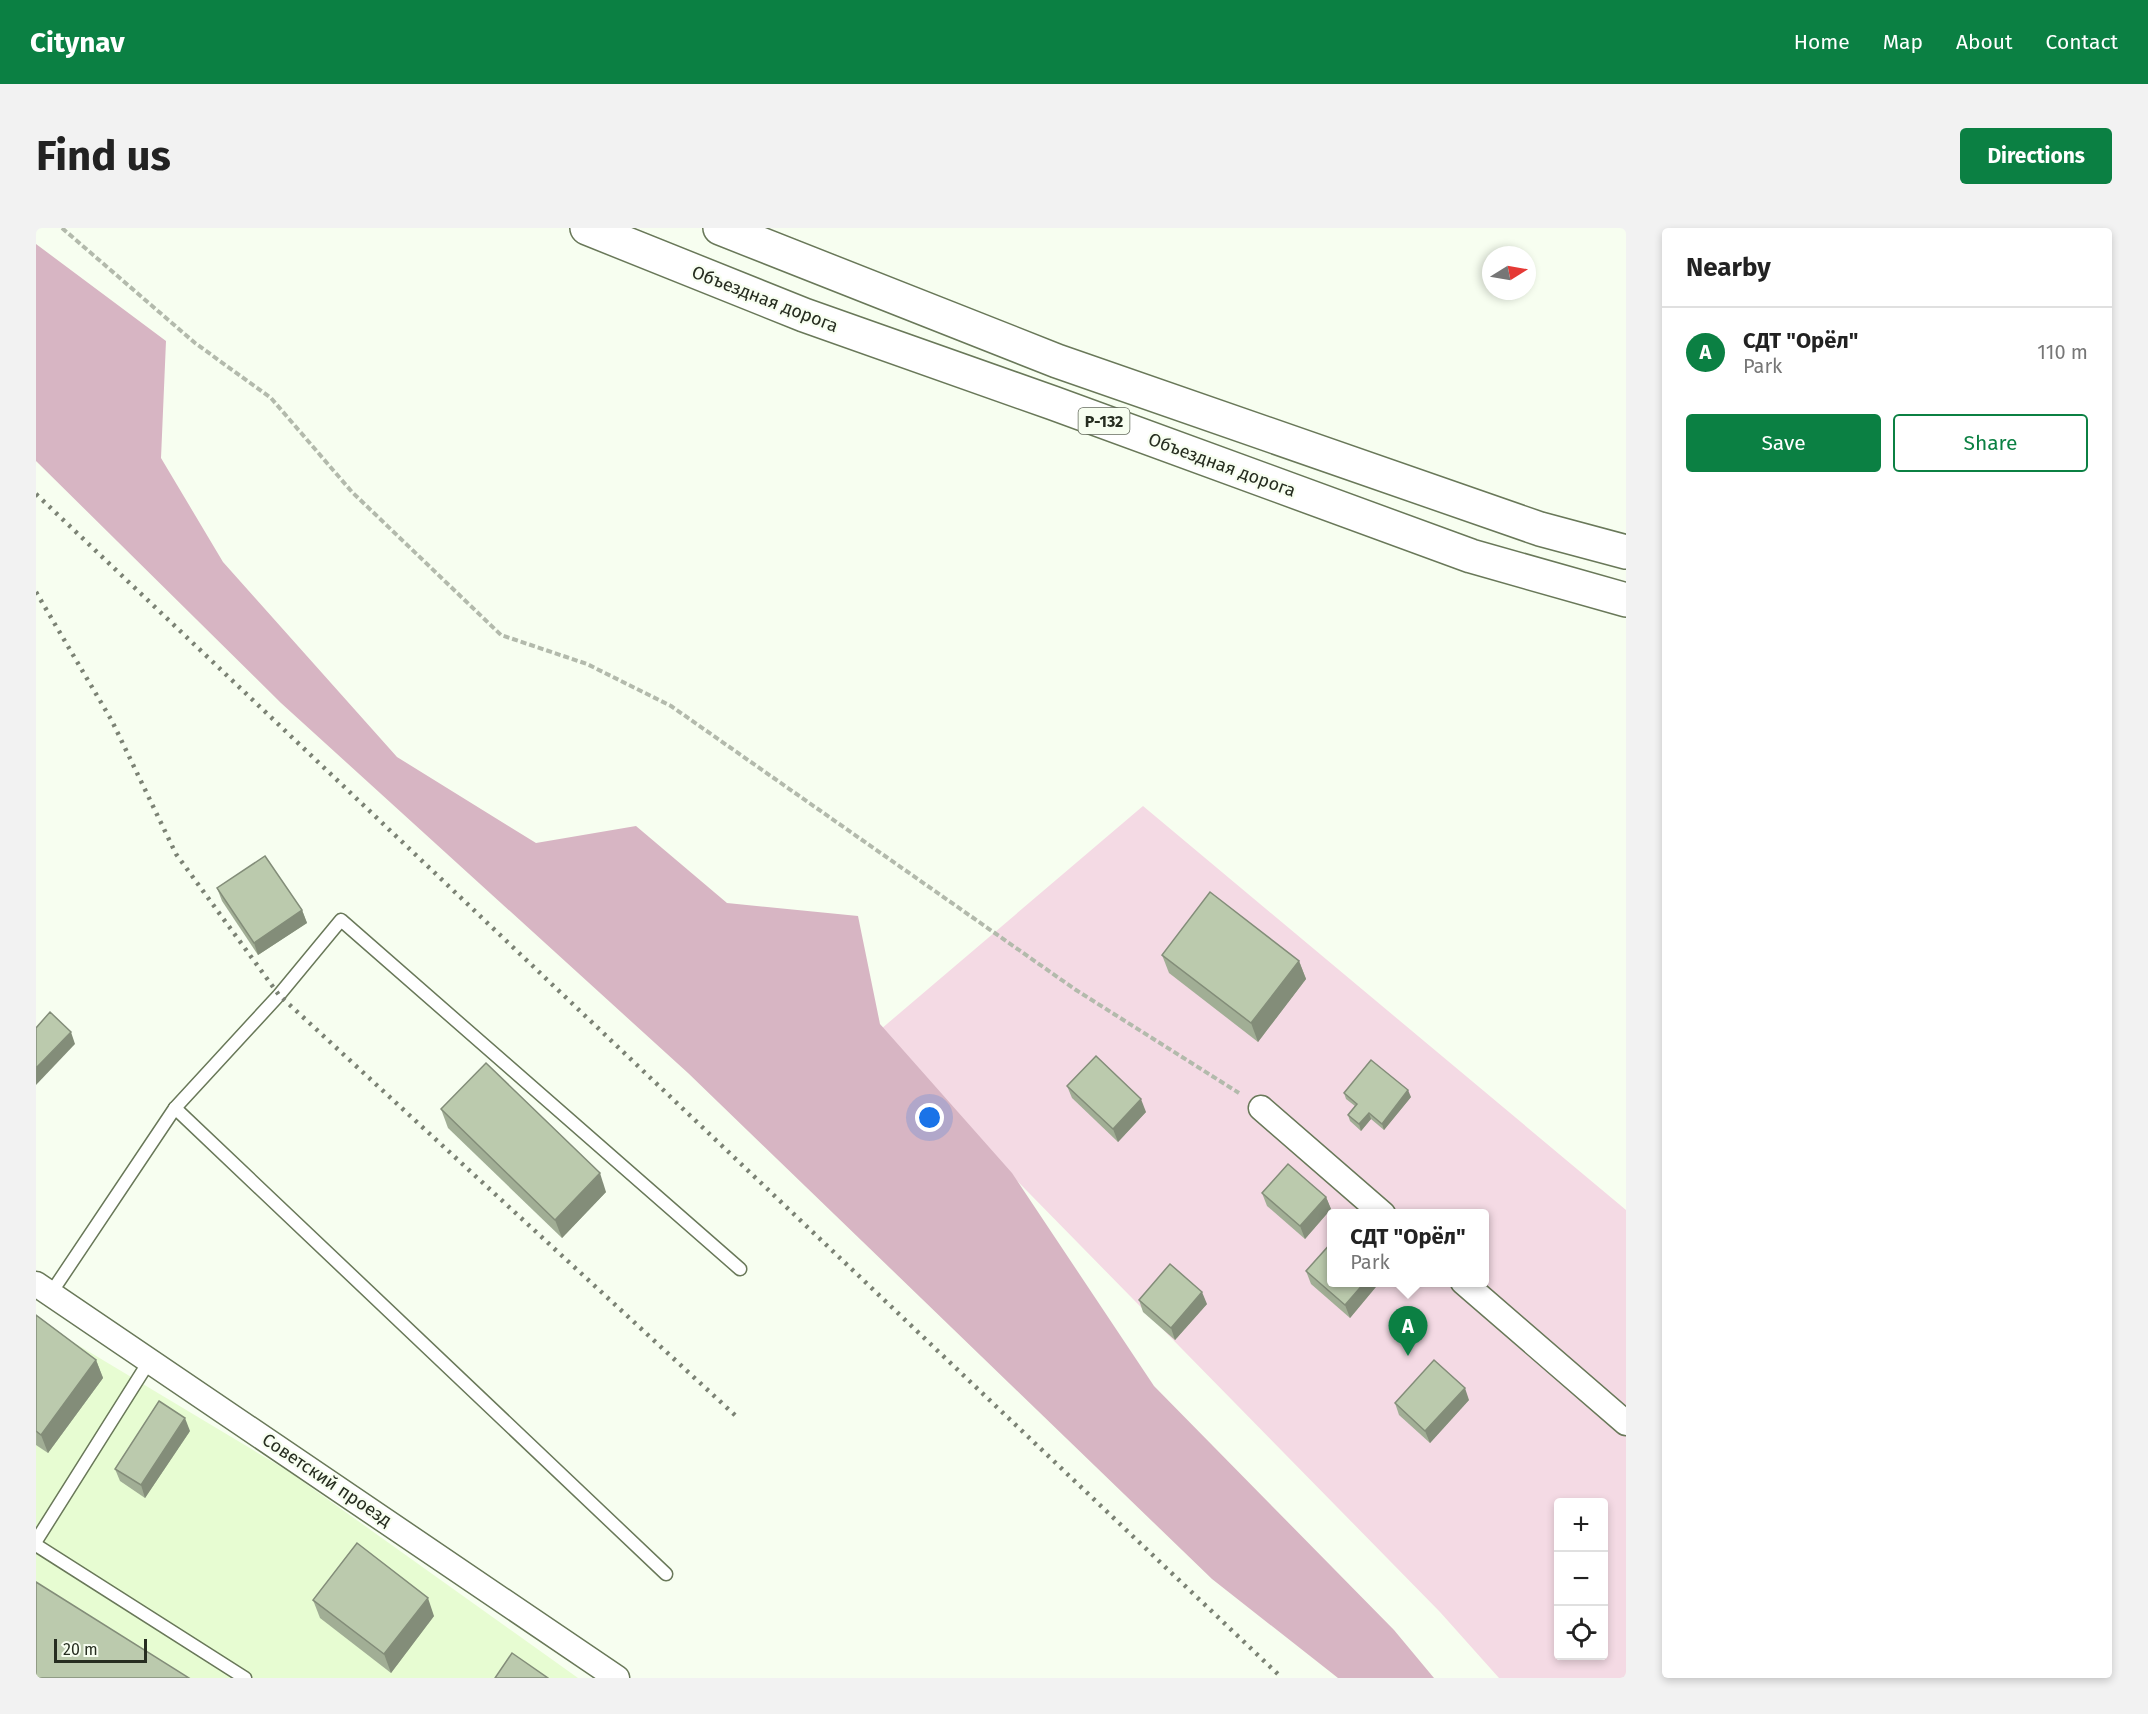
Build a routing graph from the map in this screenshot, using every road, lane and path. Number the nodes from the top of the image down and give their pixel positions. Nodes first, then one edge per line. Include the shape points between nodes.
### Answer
1 (62, 228) edge
2 (587, 228) edge
3 (720, 228) edge
4 (1626, 552) edge
5 (1626, 600) edge
6 (175, 1108) junction
7 (1261, 1108) joint
8 (1377, 1209) edge
9 (740, 1269) dead end
10 (1469, 1287) edge
11 (43, 1289) edge
12 (150, 1360) junction
13 (1626, 1424) edge
14 (36, 1543) edge
15 (666, 1574) dead end
16 (245, 1678) edge
17 (617, 1678) edge

1 - 7 path via 195,343 271,398 352,492 501,635 587,664 671,705 1076,990
2 - 5 highway, Объездная дорога / Р-132 via 804,315 1471,556
3 - 4 highway, Р-132 via 1057,361 1540,529
6 - 9 lane via 279,995 341,920
6 - 11 lane
6 - 15 lane
7 - 8 street
10 - 13 street
11 - 12 street, Советский проезд
12 - 14 lane
12 - 17 street, Советский проезд
14 - 16 lane

